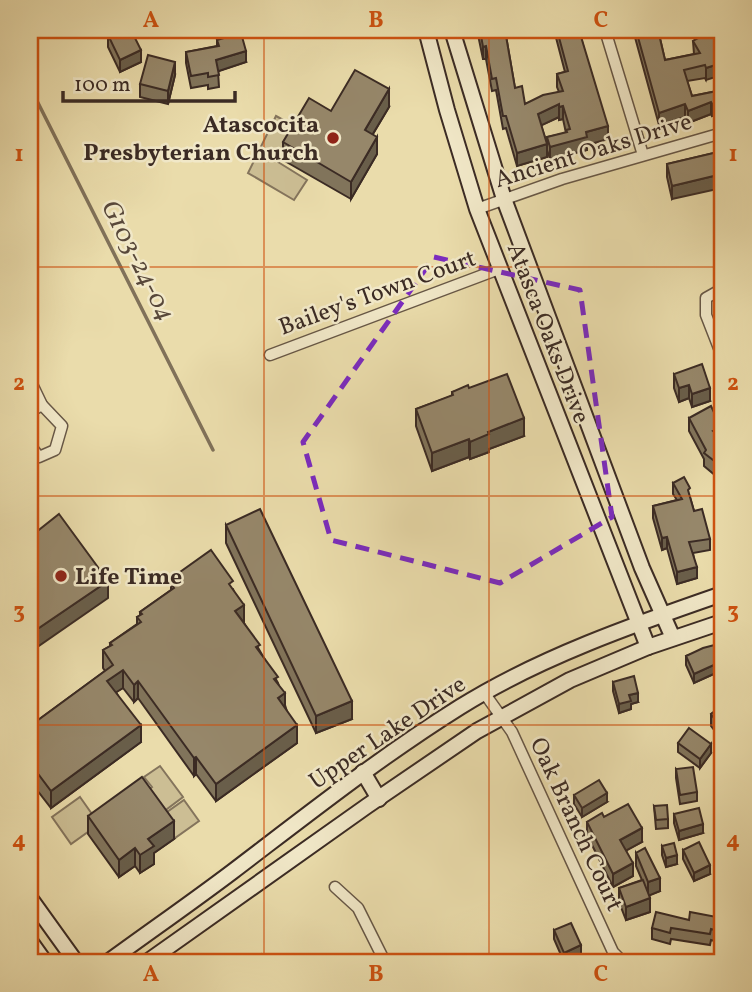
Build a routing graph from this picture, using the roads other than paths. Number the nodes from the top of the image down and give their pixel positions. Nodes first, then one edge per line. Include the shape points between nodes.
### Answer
1 (426, 30) edge
2 (452, 30) edge
3 (605, 30) edge
4 (722, 133) edge
5 (643, 155) junction
6 (504, 199) junction
7 (477, 209) junction
8 (499, 270) junction
9 (722, 289) edge
10 (270, 355) dead end
11 (722, 356) edge
12 (30, 380) edge
13 (42, 405) junction
14 (30, 412) edge
15 (595, 443) junction
16 (30, 445) edge
17 (571, 451) junction
18 (722, 594) edge
19 (663, 614) junction
20 (722, 622) edge
21 (638, 625) junction
22 (673, 638) junction
23 (648, 647) junction
24 (485, 694) junction
25 (502, 719) junction
26 (363, 772) junction
27 (379, 799) junction
28 (230, 873) junction
29 (335, 887) dead end
30 (246, 892) junction
31 (30, 898) edge
32 (30, 941) edge
33 (45, 962) edge
34 (76, 962) edge
35 (108, 962) edge
36 (147, 962) edge
37 (385, 962) edge
38 (636, 962) edge

1 - 7 street, Atasca Oaks Drive
2 - 6 street, Atasca Oaks Drive
3 - 5 street
4 - 5 street, Ancient Oaks Drive
5 - 6 street, Ancient Oaks Drive
6 - 7 street, Ancient Oaks Drive
6 - 15 street, Atasca Oaks Drive
7 - 8 street, Atasca Oaks Drive
8 - 10 street, Bailey's Town Court
8 - 17 street, Atasca Oaks Drive
9 - 11 street via 706,298 706,315
12 - 13 street
13 - 14 street
13 - 16 street via 62,426 55,450 39,457
15 - 17 street
15 - 19 street, Atasca Oaks Drive
17 - 21 street, Atasca Oaks Drive
18 - 19 street, Upper Lake Drive
19 - 21 street, Upper Lake Drive
19 - 22 street, Atasca Oaks Drive
20 - 22 street, Upper Lake Drive
21 - 23 street, Atasca Oaks Drive
21 - 24 street, Upper Lake Drive via 543,663
22 - 23 street, Upper Lake Drive
23 - 25 street, Upper Lake Drive via 570,680
24 - 25 street, Oak Branch Court
24 - 26 street, Upper Lake Drive
25 - 27 street, Upper Lake Drive
25 - 38 street, Oak Branch Court via 613,952 620,959
26 - 27 street
26 - 28 street, Upper Lake Drive
27 - 30 street, Upper Lake Drive
28 - 30 street
28 - 35 street, Upper Lake Drive
29 - 37 street via 358,908
30 - 36 street, Upper Lake Drive
31 - 34 street
32 - 33 street

